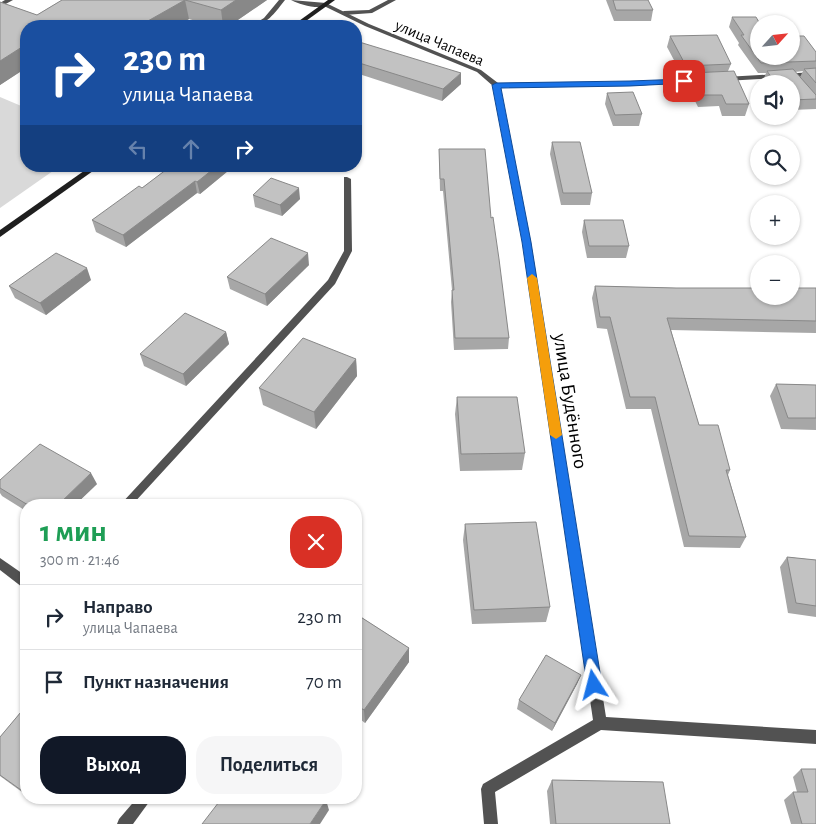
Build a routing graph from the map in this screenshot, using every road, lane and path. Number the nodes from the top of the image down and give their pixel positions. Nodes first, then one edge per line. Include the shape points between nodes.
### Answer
1 (10, 0) edge
2 (282, 0) edge
3 (294, 0) edge
4 (332, 0) edge
5 (393, 0) edge
6 (0, 5) edge
7 (326, 5) junction
8 (344, 13) junction
9 (264, 20) edge
10 (303, 20) edge
11 (356, 20) edge
12 (362, 23) edge
13 (816, 74) edge
14 (800, 75) edge
15 (750, 78) edge
16 (706, 80) edge
17 (716, 80) edge
18 (496, 85) junction
19 (88, 172) edge
20 (347, 179) dead end
21 (0, 234) edge
22 (130, 499) edge
23 (0, 563) edge
24 (20, 578) edge
25 (600, 723) junction
26 (816, 736) edge
27 (140, 804) edge
28 (124, 824) edge
29 (491, 824) edge

1 - 6 street
2 - 9 street
3 - 7 street, улица Чапаева
4 - 7 street
5 - 8 street via 370,12
7 - 8 street, улица Чапаева
7 - 10 street
8 - 11 street, улица Чапаева
12 - 18 street, улица Чапаева via 479,71
13 - 14 street
15 - 17 street
16 - 18 street, улица Чапаева
18 - 25 street, улица Будённого via 527,242
19 - 21 street
20 - 22 street via 348,250 332,282
23 - 24 street
25 - 26 street
25 - 29 street via 488,789
27 - 28 street

